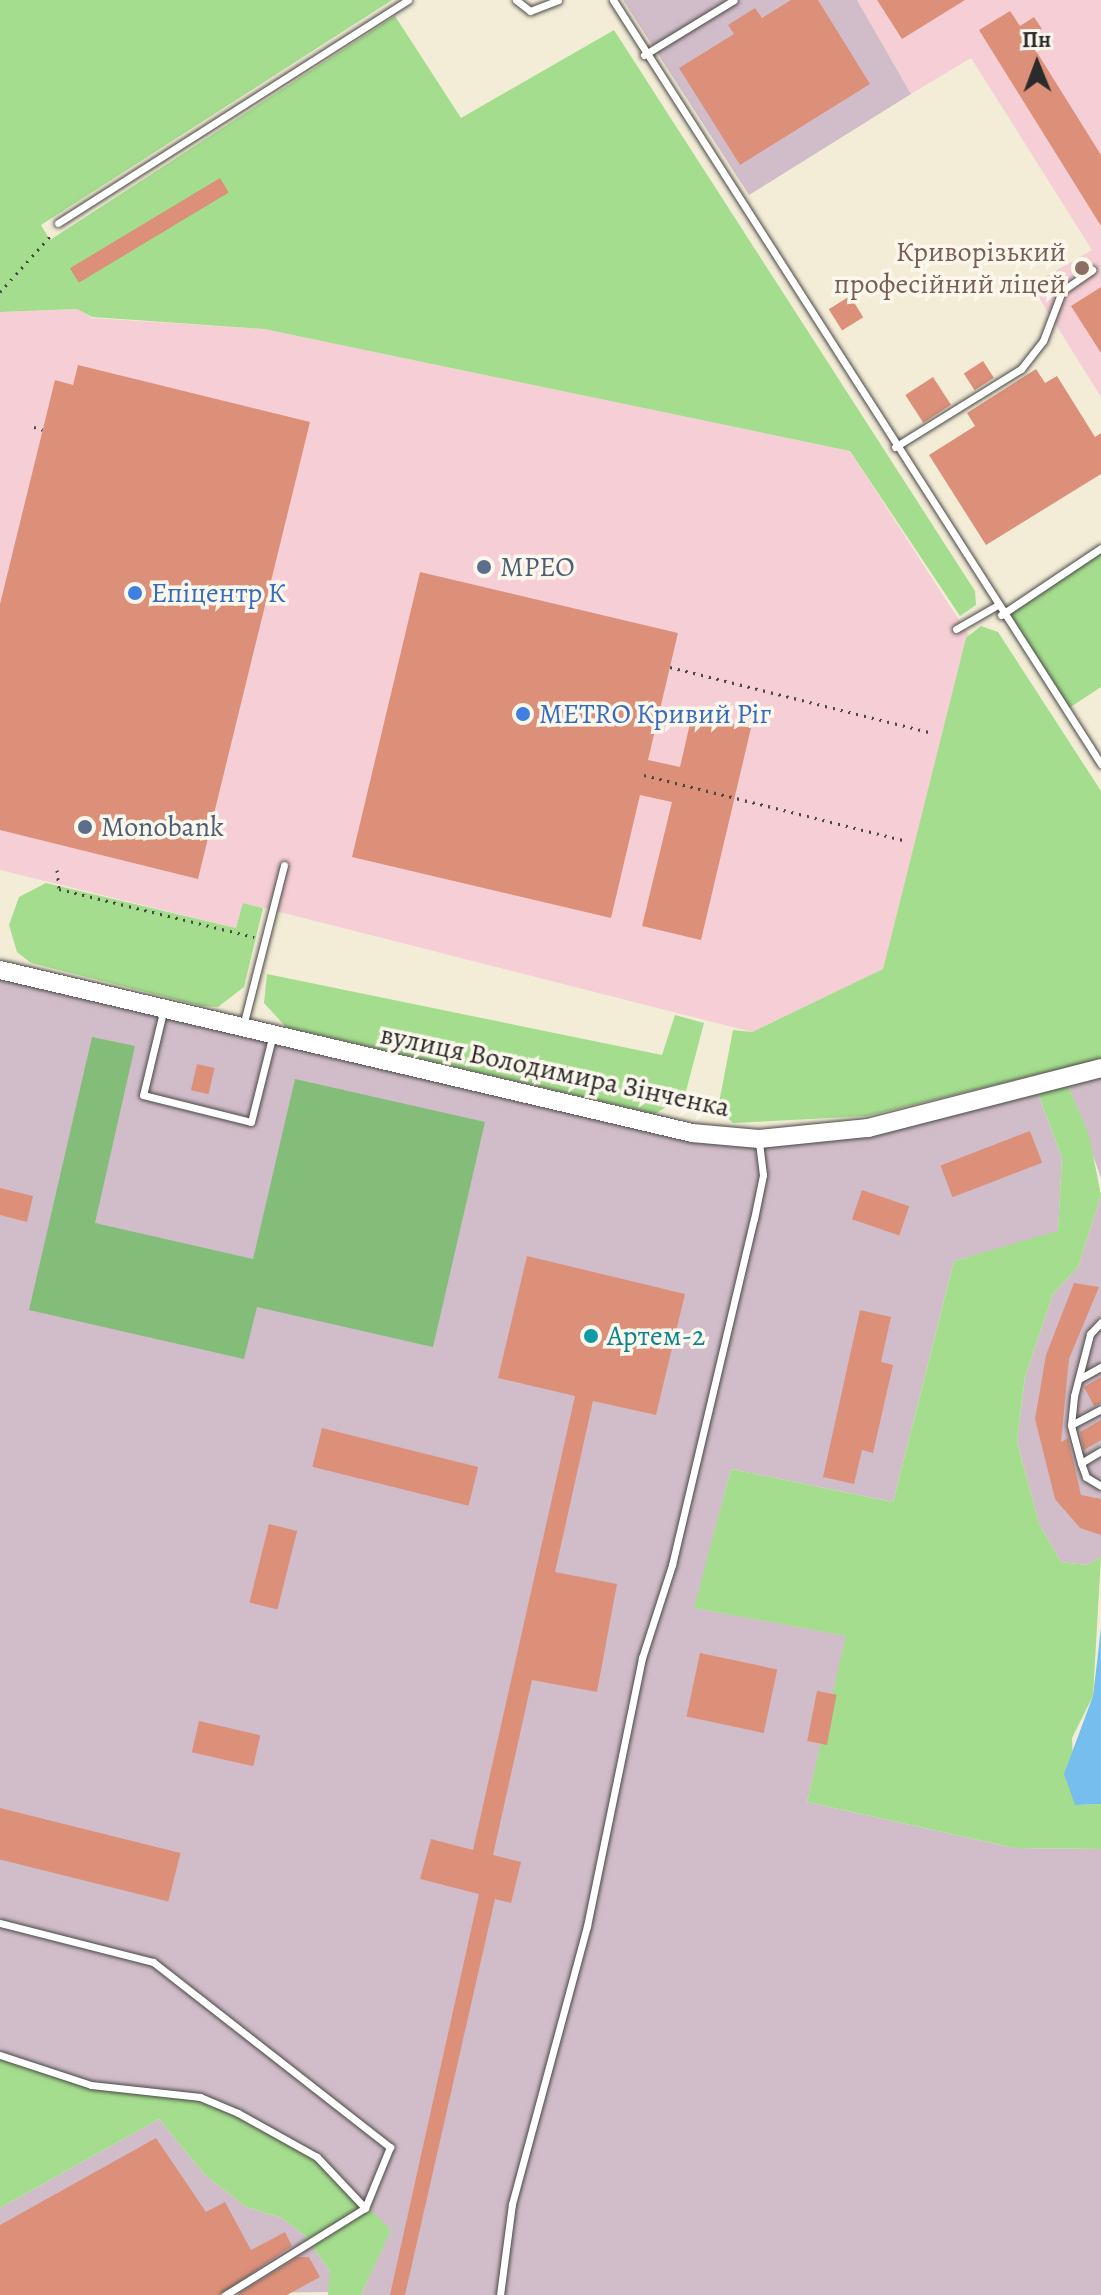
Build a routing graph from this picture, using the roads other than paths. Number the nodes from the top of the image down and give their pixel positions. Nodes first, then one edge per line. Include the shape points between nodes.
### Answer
1 (408, 0) edge
2 (516, 0) edge
3 (558, 0) edge
4 (613, 0) edge
5 (734, 0) edge
6 (644, 55) junction
7 (58, 223) road end
8 (1092, 270) dead end
9 (895, 447) junction
10 (1101, 548) edge
11 (996, 606) junction
12 (1001, 615) junction
13 (956, 629) dead end
14 (1101, 764) edge
15 (284, 865) dead end
16 (0, 970) edge
17 (163, 1012) junction
18 (242, 1031) junction
19 (272, 1038) junction
20 (1099, 1071) edge
21 (759, 1139) junction
22 (1101, 1322) edge
23 (1101, 1367) edge
24 (1079, 1379) junction
25 (1101, 1409) edge
26 (1071, 1425) junction
27 (1101, 1451) edge
28 (1081, 1463) junction
29 (1101, 1486) edge
30 (0, 1923) edge
31 (0, 2055) edge
32 (365, 2208) junction
33 (225, 2295) edge
34 (500, 2295) edge

1 - 7 lane
2 - 3 lane via 530,11
4 - 6 lane
5 - 6 lane
6 - 9 lane
8 - 9 lane via 1056,300 1043,341 1021,369
9 - 11 lane
10 - 12 lane
11 - 12 lane
11 - 13 lane
12 - 14 lane
15 - 18 lane
16 - 17 main road, вулиця Володимира Зінченка
17 - 18 main road, вулиця Володимира Зінченка
17 - 19 lane via 143,1095 251,1122
18 - 19 main road, вулиця Володимира Зінченка
19 - 21 main road, вулиця Володимира Зінченка via 645,1124
20 - 21 main road, вулиця Володимира Зінченка via 868,1128
21 - 34 lane via 763,1175 754,1219 672,1565 642,1658 587,1926 512,2204
22 - 24 lane via 1090,1334
23 - 24 lane
24 - 26 lane
25 - 26 lane
26 - 28 lane
27 - 28 lane
28 - 29 lane via 1086,1477
30 - 32 lane via 153,1962 390,2147
31 - 32 lane via 91,2085 200,2097 317,2157
32 - 33 lane

